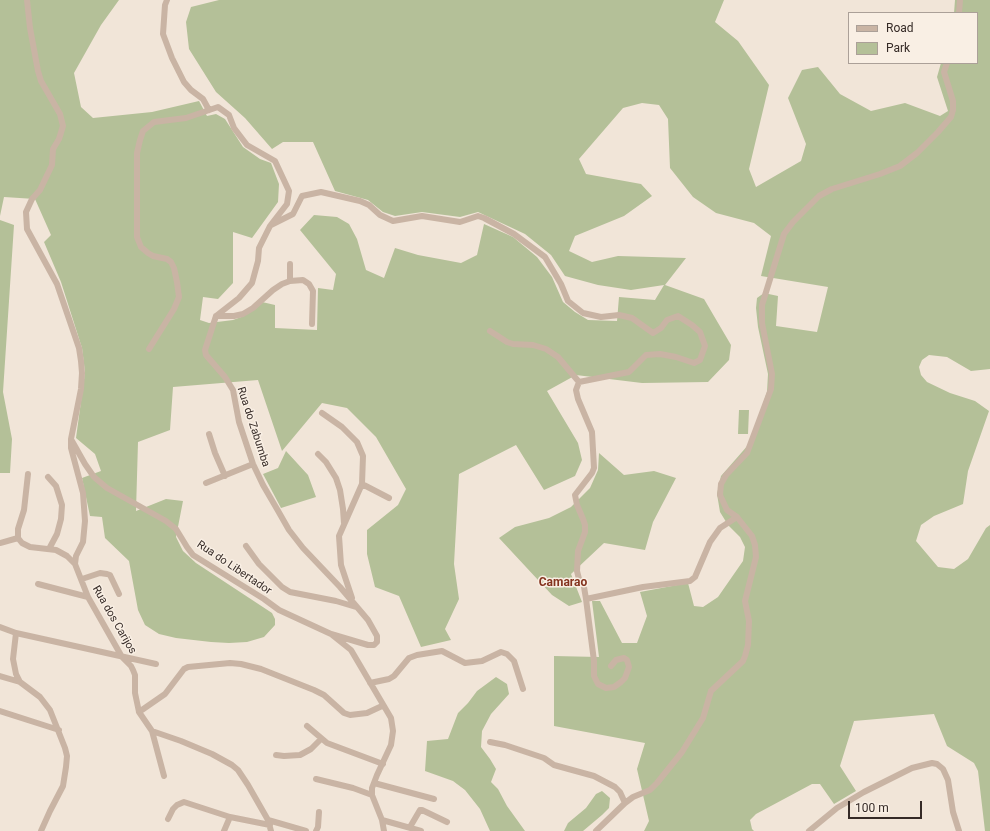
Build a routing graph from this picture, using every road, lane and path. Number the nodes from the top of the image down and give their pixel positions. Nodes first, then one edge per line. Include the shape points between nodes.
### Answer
1 (27, 0) edge
2 (167, 0) edge
3 (960, 0) edge
4 (959, 12) edge
5 (947, 64) edge
6 (209, 110) junction
7 (270, 226) junction
8 (290, 264) dead end
9 (290, 281) junction
10 (216, 316) junction
11 (312, 324) dead end
12 (490, 331) dead end
13 (149, 349) dead end
14 (580, 382) junction
15 (322, 413) dead end
16 (209, 434) dead end
17 (71, 439) junction
18 (318, 454) dead end
19 (254, 464) junction
20 (28, 474) dead end
21 (225, 476) junction
22 (48, 477) dead end
23 (206, 483) dead end
24 (362, 484) junction
25 (389, 498) dead end
26 (737, 517) junction
27 (344, 523) junction
28 (18, 538) junction
29 (0, 543) edge
30 (246, 546) dead end
31 (49, 549) junction
32 (75, 564) junction
33 (82, 579) junction
34 (38, 584) dead end
35 (119, 594) dead end
36 (88, 598) junction
37 (586, 600) junction
38 (355, 605) junction
39 (0, 627) edge
40 (16, 633) junction
41 (331, 634) junction
42 (122, 657) junction
43 (156, 664) dead end
44 (611, 666) dead end
45 (0, 676) edge
46 (20, 682) junction
47 (370, 683) junction
48 (523, 689) dead end
49 (382, 706) junction
50 (0, 711) edge
51 (139, 712) junction
52 (307, 726) dead end
53 (59, 730) junction
54 (152, 731) junction
55 (321, 738) junction
56 (490, 742) dead end
57 (276, 755) dead end
58 (383, 764) junction
59 (164, 776) dead end
60 (316, 779) dead end
61 (374, 783) junction
62 (372, 795) junction
63 (434, 799) dead end
64 (625, 803) junction
65 (319, 812) dead end
66 (230, 817) junction
67 (168, 820) dead end
68 (382, 820) junction
69 (447, 822) dead end
70 (270, 826) edge
71 (410, 827) junction
72 (42, 831) edge
73 (224, 831) edge
74 (306, 831) edge
75 (316, 831) edge
76 (384, 831) edge
77 (421, 831) edge
78 (596, 831) edge
79 (809, 831) edge
80 (959, 831) edge

1 - 17 street via 34,54 41,82 60,114 63,126 53,149 52,165 26,212 27,229 57,284 79,348 81,389
2 - 6 street via 163,34 172,58 184,82 203,99
3 - 4 street
5 - 26 street via 944,72 953,101 953,110 951,117 938,132 900,166 832,189 819,196 784,234 762,305 762,323 772,374 771,389 747,453 721,484 722,500 727,510
6 - 7 street via 218,107 229,115 234,128 247,145 275,161 289,191 287,204
6 - 13 street via 186,118 154,122 143,131 140,140 137,152 137,237 141,247 148,253 171,262 179,297
7 - 10 street via 259,248 252,283 239,298
7 - 14 street via 293,214 302,196 321,192 360,201 393,221 422,216 460,222 478,216 514,234 545,257 568,301 583,313 601,317 619,315 632,318 653,333 667,320 678,316 700,332 705,346 700,360 694,363 660,354 646,355 629,372
8 - 9 street
9 - 10 street via 273,290 243,314
9 - 11 street via 307,281 313,291
10 - 19 street, Rua do Zabumba via 205,350 206,355 233,390 239,422
12 - 14 street via 513,344 533,345 546,349 558,357
14 - 37 street via 576,390 592,432 594,459 592,473 575,495 585,525 578,551 577,571
15 - 24 street via 357,442 363,456
16 - 21 street
17 - 32 street via 83,493 85,521 83,542
17 - 41 street, Rua do Libertador via 94,477 107,488 166,521 176,529 193,555 279,610
18 - 27 street via 336,478
19 - 21 street
19 - 38 street, Rua do Zabumba via 289,530
20 - 28 street
21 - 23 street
22 - 31 street via 56,486 62,506 57,534
24 - 25 street
24 - 27 street
26 - 37 street via 720,528 710,542 695,577 690,580 643,587
26 - 64 street via 752,536 756,557 745,601 749,621 748,645 743,661 711,691 703,718 682,752 657,783 650,790
27 - 38 street via 339,536 341,565
28 - 29 street
28 - 31 street via 30,547
30 - 38 street via 259,564 290,592
31 - 32 street via 67,556
32 - 33 street, Rua dos Carijos
33 - 35 street via 100,573 107,574
33 - 36 street, Rua dos Carijos
34 - 36 street
36 - 42 street, Rua dos Carijos
37 - 44 street via 594,676 598,684 606,688 614,687 621,682 628,672 626,658 619,658
38 - 41 street, Rua do Zabumba via 373,628 377,642 368,645
39 - 40 street
40 - 42 street
40 - 46 street via 13,659
41 - 47 street via 351,650
42 - 43 street
42 - 51 street, Rua dos Carijos via 131,666 135,675
45 - 46 street
46 - 53 street via 46,703
47 - 48 street via 389,679 409,658 417,655 442,651 465,663 482,661 500,652 507,654 514,661
47 - 49 street
49 - 51 street via 368,713 350,715 314,690 261,669 230,663 184,669 165,694
49 - 58 street via 391,718 393,731 391,745
50 - 53 street
51 - 54 street, Rua dos Carijos
52 - 55 street
53 - 72 street via 65,748 63,786
54 - 59 street, Rua dos Carijos
54 - 70 street via 212,754 232,765 248,785
55 - 57 street via 311,749 300,755
55 - 58 street
56 - 64 street via 601,779 620,792
58 - 61 street
60 - 62 street
61 - 62 street
61 - 63 street
62 - 68 street
64 - 78 street
65 - 75 street
66 - 67 street via 184,802 173,809
66 - 70 street
66 - 73 street
68 - 71 street
68 - 76 street
69 - 71 street via 420,810
70 - 74 street
71 - 77 street
79 - 80 street via 837,808 912,768 928,763 937,764 943,769 948,780

